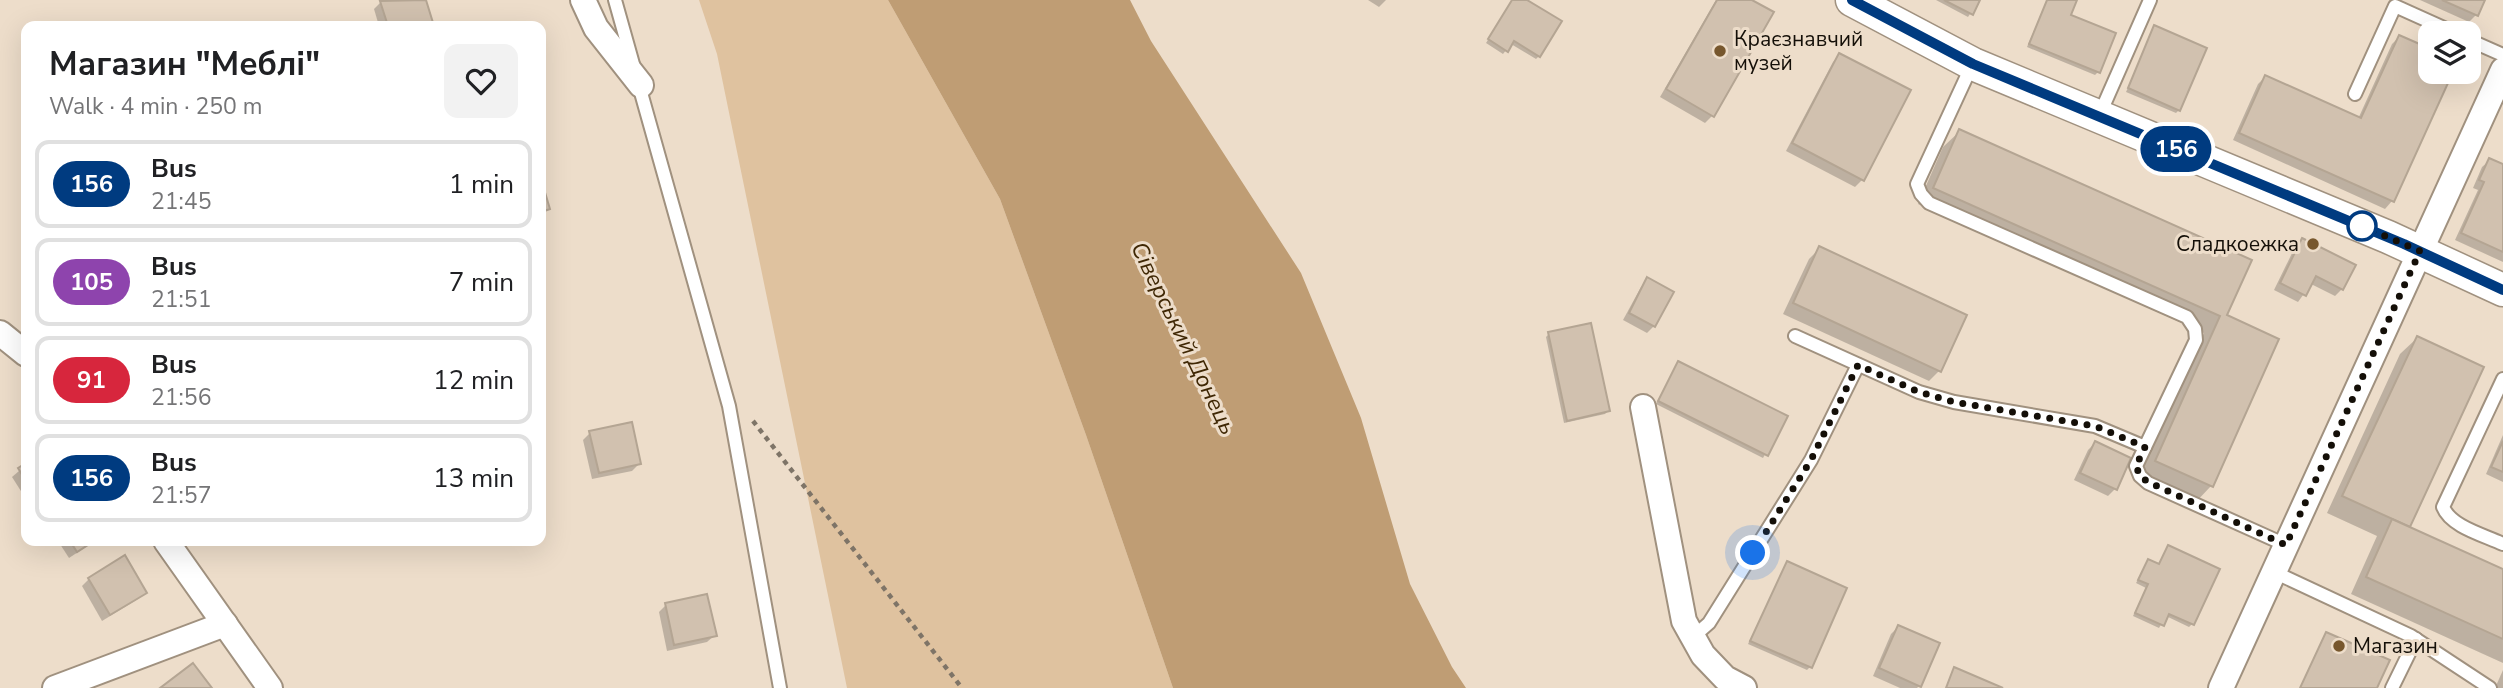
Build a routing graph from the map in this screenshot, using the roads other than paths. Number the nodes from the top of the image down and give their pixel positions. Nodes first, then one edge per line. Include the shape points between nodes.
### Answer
1 (583, 0) edge
2 (615, 0) edge
3 (1852, 0) edge
4 (2150, 0) edge
5 (2382, 0) edge
6 (2395, 6) junction
7 (2428, 21) edge
8 (2481, 45) edge
9 (2503, 55) edge
10 (1973, 64) junction
11 (2503, 70) edge
12 (641, 85) junction
13 (2356, 94) dead end
14 (2099, 117) junction
15 (2420, 251) junction
16 (2503, 290) edge
17 (0, 333) edge
18 (1795, 336) dead end
19 (21, 350) edge
20 (1858, 365) junction
21 (2503, 379) edge
22 (1643, 407) dead end
23 (2145, 447) junction
24 (2503, 544) edge
25 (2286, 545) junction
26 (170, 546) edge
27 (2274, 572) junction
28 (225, 624) junction
29 (1693, 637) junction
30 (2416, 639) junction
31 (55, 688) edge
32 (270, 688) edge
33 (780, 688) edge
34 (1744, 688) edge
35 (2221, 688) edge
36 (2392, 688) edge
37 (2490, 688) edge

1 - 12 street via 596,28
2 - 12 lane
3 - 10 street
4 - 14 lane
5 - 6 lane
6 - 7 lane
6 - 13 lane
8 - 9 lane
10 - 14 street
10 - 23 lane via 1917,184 1921,194 1928,203 2187,317 2196,340
11 - 15 street
12 - 33 lane via 729,407
14 - 15 street
15 - 16 street
15 - 25 street
17 - 19 street
18 - 20 lane
20 - 23 lane via 1954,402 2095,426
20 - 29 lane via 1811,460 1709,623
21 - 24 lane via 2443,507 2455,522
22 - 29 street via 1684,621
23 - 25 lane via 2136,466 2148,482
25 - 27 street
26 - 28 street
27 - 30 lane
27 - 35 street
28 - 31 street
28 - 32 street
29 - 34 street via 1725,678
30 - 36 lane
30 - 37 lane

